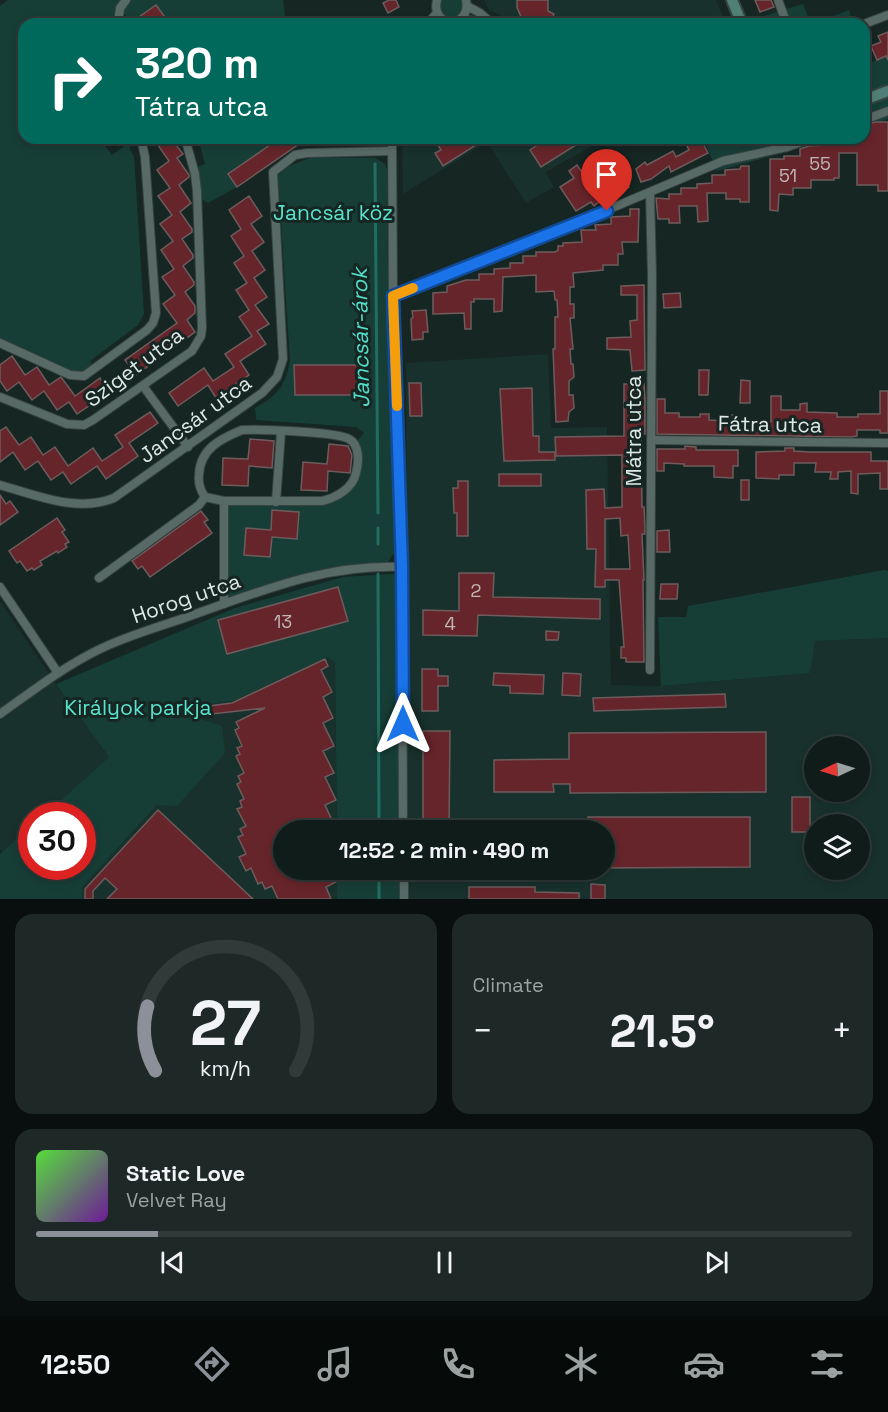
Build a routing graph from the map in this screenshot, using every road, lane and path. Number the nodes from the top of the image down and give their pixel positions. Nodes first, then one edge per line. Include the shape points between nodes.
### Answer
1 (126, 0) edge
2 (429, 0) edge
3 (732, 0) edge
4 (778, 0) edge
5 (467, 3) edge
6 (436, 6) edge
7 (888, 15) edge
8 (119, 18) edge
9 (462, 18) edge
10 (486, 18) edge
11 (740, 18) edge
12 (785, 18) edge
13 (870, 22) edge
14 (888, 91) edge
15 (870, 98) edge
16 (888, 111) edge
17 (870, 118) edge
18 (142, 144) edge
19 (187, 144) edge
20 (392, 144) edge
21 (796, 144) edge
22 (392, 151) junction
23 (650, 193) junction
24 (393, 296) junction
25 (0, 343) edge
26 (143, 386) junction
27 (0, 397) edge
28 (281, 432) junction
29 (651, 440) junction
30 (888, 443) edge
31 (188, 447) junction
32 (0, 485) edge
33 (205, 497) junction
34 (224, 501) junction
35 (276, 502) junction
36 (402, 567) junction
37 (99, 578) dead end
38 (0, 587) edge
39 (224, 604) junction
40 (650, 670) dead end
41 (58, 673) junction
42 (0, 714) edge
43 (403, 820) edge
44 (404, 880) edge
45 (404, 899) edge

1 - 8 street
2 - 6 street
3 - 11 main road
4 - 12 street
5 - 9 street
5 - 10 street
7 - 13 street
14 - 15 main road
16 - 17 street
18 - 25 street via 156,313 153,323 90,373 76,376
19 - 26 street, Sziget utca via 197,191 201,336 192,351
20 - 22 street
21 - 23 street via 732,158
22 - 24 street
22 - 31 street, Jancsár utca via 307,153 296,155 273,172 281,369 262,393
23 - 24 street
23 - 29 street, Mátra utca
24 - 36 street
26 - 27 street, Sziget utca via 93,420 76,426
26 - 31 street
28 - 33 street via 242,430 207,450 198,482
28 - 35 street
28 - 35 street via 350,439 357,451 357,467 351,484 332,499
29 - 30 street, Fátra utca
29 - 40 street, Mátra utca
31 - 32 street, Jancsár utca via 101,503 71,503
33 - 34 street
33 - 37 street
34 - 35 street
34 - 39 street
36 - 39 street, Horog utca via 319,573
36 - 43 street
38 - 41 street
39 - 41 street, Horog utca via 114,643
41 - 42 street, Horog utca
44 - 45 street

